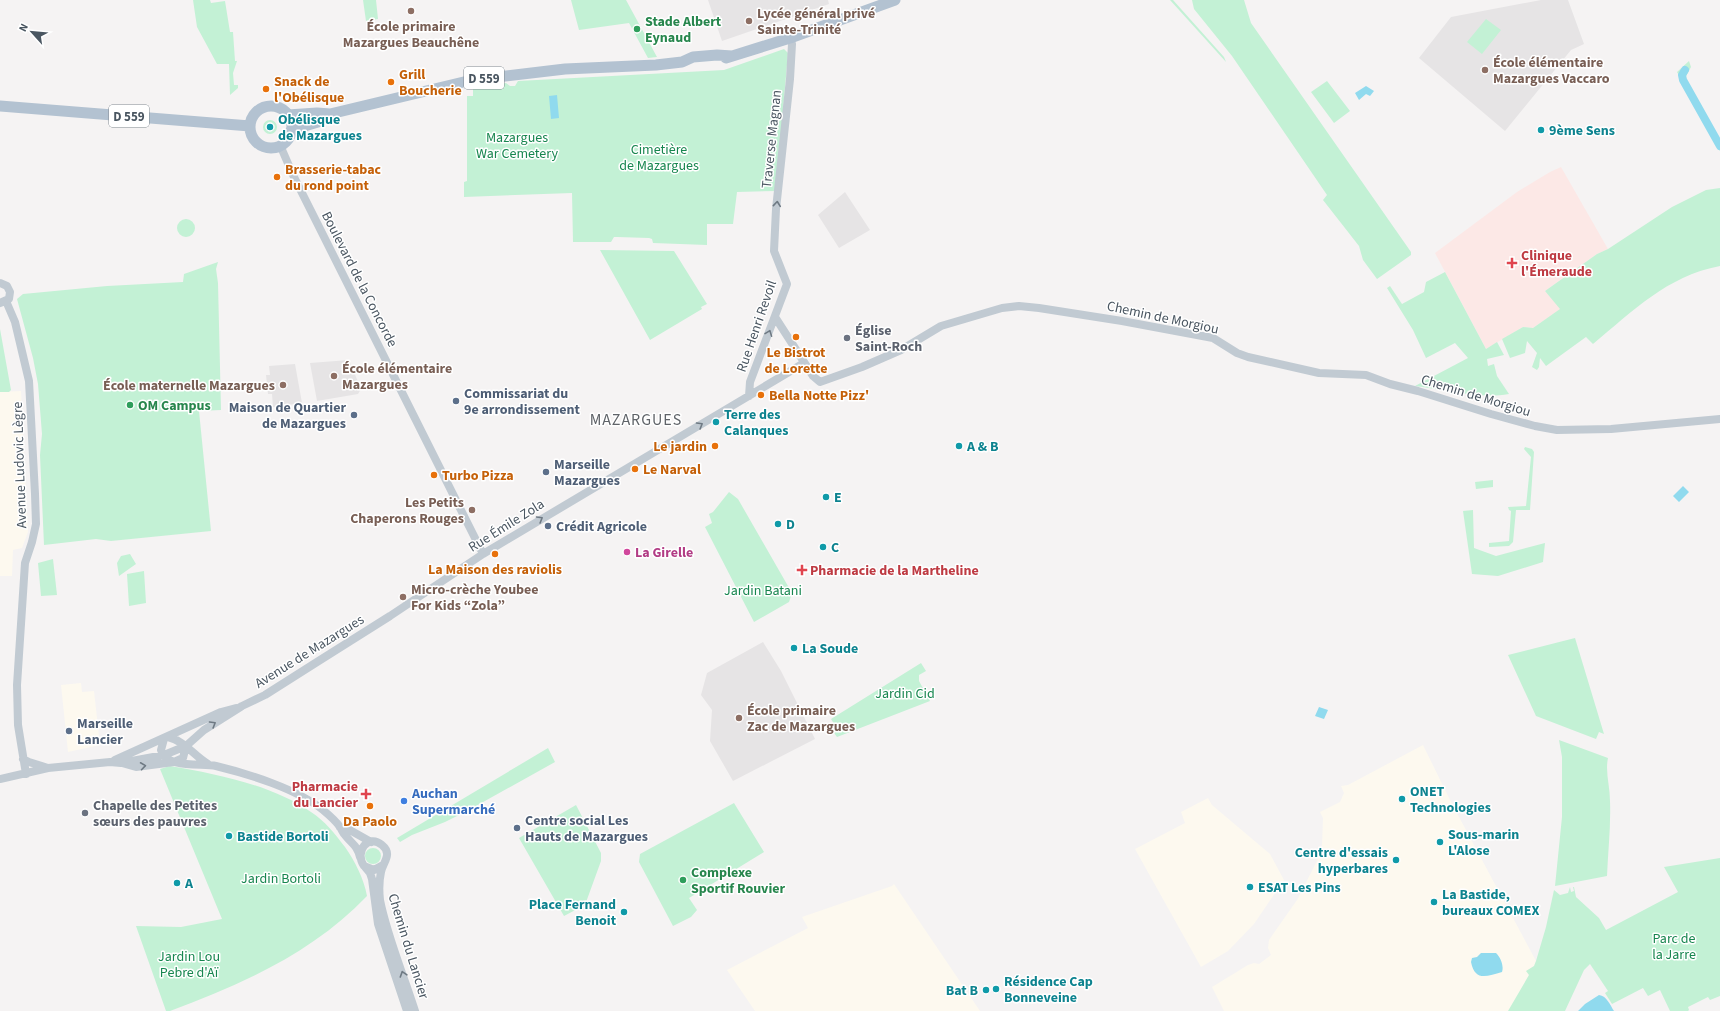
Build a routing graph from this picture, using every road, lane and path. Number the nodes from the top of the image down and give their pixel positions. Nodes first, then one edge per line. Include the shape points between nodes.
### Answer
1 (895, 0) edge
2 (790, 38) junction
3 (0, 106) edge
4 (330, 114) junction
5 (288, 115) junction
6 (250, 126) junction
7 (291, 130) junction
8 (280, 146) junction
9 (775, 247) joint
10 (0, 284) edge
11 (3, 302) edge
12 (775, 317) junction
13 (804, 363) junction
14 (749, 396) junction
15 (1720, 419) edge
16 (483, 554) junction
17 (390, 616) joint
18 (242, 706) junction
19 (166, 738) junction
20 (186, 746) junction
21 (164, 755) junction
22 (23, 759) junction
23 (110, 762) junction
24 (174, 762) junction
25 (121, 763) junction
26 (209, 765) junction
27 (48, 768) junction
28 (26, 774) junction
29 (0, 779) edge
30 (340, 827) junction
31 (371, 842) junction
32 (360, 857) junction
33 (384, 865) junction
34 (364, 866) junction
35 (407, 1011) edge
36 (415, 1011) edge

1 - 2 main road, D 559
2 - 4 main road, D 559 via 732,56 693,57 682,62 656,65 565,69 472,80
9 -> 2 street, Traverse Magnan via 776,209 792,44
3 - 6 main road, D 559
4 - 5 main road, D 559 via 317,112
4 - 7 main road, D 559 via 318,122
5 - 6 main road via 279,108 267,106 255,113
5 - 7 main road
6 - 8 main road via 252,137 260,144 270,148
7 - 8 main road via 287,140
8 - 16 street, Boulevard de la Concorde
9 - 12 street, Rue Henri Revoil via 777,260 787,284
10 - 11 street, Avenue Ludovic Lègre via 9,289 10,295
11 - 22 street, Avenue Ludovic Lègre via 15,322 28,377 35,494 36,524 25,563 17,685 18,725
12 - 13 street
14 -> 12 street, Rue Henri Revoil via 750,382
13 - 14 street, Rue Émile Zola
13 - 15 street, Chemin de Morgiou via 820,382 901,350 941,326 1002,308 1019,306 1213,338 1248,357 1319,373 1366,375 1390,384 1557,430 1611,430
16 -> 14 street, Rue Émile Zola
16 - 17 street, Rue Émile Zola
17 - 18 street, Avenue de Mazargues
18 - 19 street, Avenue de Mazargues via 221,712
20 -> 18 street, Avenue de Mazargues via 204,730
19 - 20 street via 178,740
19 - 21 street via 161,750
19 - 23 street, Avenue de Mazargues
20 - 21 street, Avenue de Mazargues
20 - 24 street, Avenue de Mazargues via 183,758
20 - 26 street
21 - 24 street
21 - 25 street, Avenue de Mazargues
22 - 27 street, Avenue de Mazargues
22 - 28 street, Avenue Ludovic Lègre
23 - 25 street, Avenue de Mazargues
23 - 27 street, Avenue de Mazargues
25 -> 24 street, Avenue de Mazargues via 136,767
24 - 26 street
26 - 30 street via 294,792 324,810
27 - 28 street, Avenue de Mazargues
28 - 29 street, Avenue de Mazargues
30 - 31 street
30 - 32 street via 358,848
31 - 32 street via 361,849
31 - 33 street via 380,843 386,849 387,858
32 - 34 street
33 - 34 street via 374,870
36 -> 33 street, Chemin du Lancier via 380,900 379,887
34 - 35 street, Chemin du Lancier via 372,879 378,924

